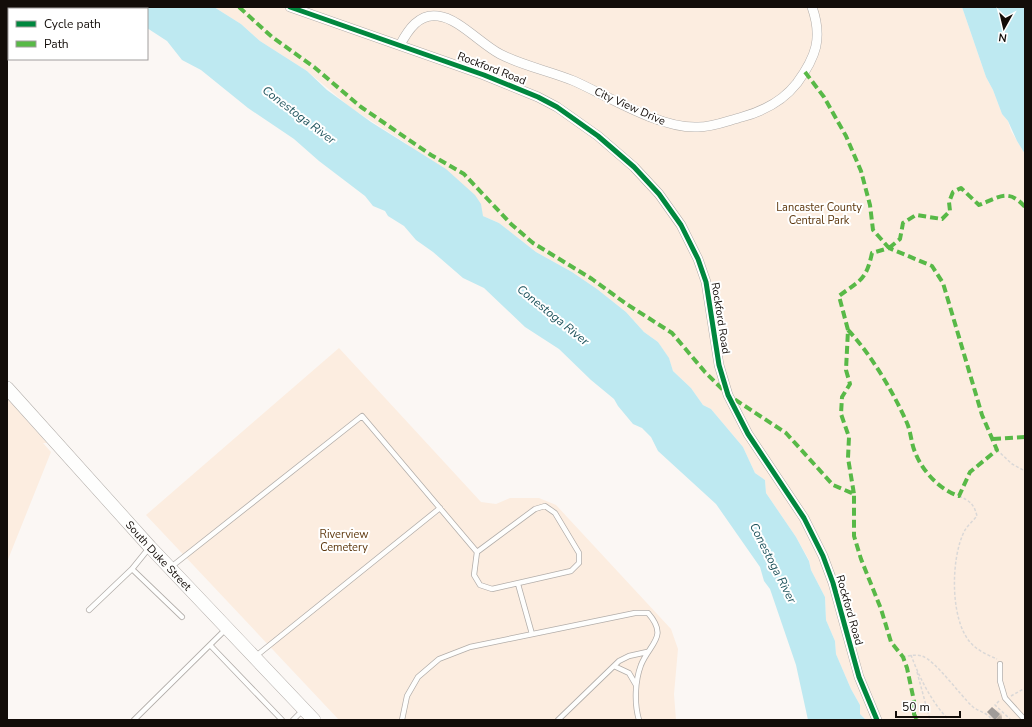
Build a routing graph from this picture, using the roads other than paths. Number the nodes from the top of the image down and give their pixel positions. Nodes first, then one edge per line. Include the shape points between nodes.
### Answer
1 (290, 7) edge
2 (812, 7) edge
3 (400, 45) junction
4 (7, 388) edge
5 (440, 508) junction
6 (150, 547) junction
7 (477, 552) junction
8 (170, 568) junction
9 (132, 569) junction
10 (518, 584) junction
11 (89, 610) dead end
12 (182, 617) dead end
13 (227, 628) junction
14 (532, 634) junction
15 (210, 645) junction
16 (647, 652) junction
17 (255, 657) junction
18 (1000, 664) road end
19 (614, 666) junction
20 (637, 686) junction
21 (304, 709) junction
22 (134, 720) edge
23 (282, 720) edge
24 (293, 720) edge
25 (314, 720) edge
26 (402, 720) edge
27 (558, 720) edge
28 (639, 720) edge
29 (877, 720) edge
30 (1025, 720) edge

1 - 3 street, Rockford Road
2 - 3 street, City View Drive via 818,28 817,47 805,72 793,88 775,104 755,114 698,128 667,123 573,81 509,58 443,17 423,18 408,30
3 - 29 street, Rockford Road via 511,85 557,107 616,150 639,172 671,210 692,245 706,282 719,365 728,396 748,434 804,518 823,556 860,677
4 - 6 main road, South Duke Street
5 - 7 lane
5 - 8 lane via 362,416
5 - 17 lane
6 - 8 main road, South Duke Street
6 - 9 lane
7 - 10 lane via 474,575 480,585 492,589
7 - 10 lane via 534,509 545,506 555,513 579,553 579,563 571,572
8 - 13 main road, South Duke Street
9 - 11 lane
9 - 12 lane
10 - 14 lane
13 - 15 lane
13 - 17 main road, South Duke Street
14 - 16 lane via 635,613 648,614 655,622 658,633 656,643
14 - 26 lane via 470,647 439,659 418,677 407,696
15 - 22 lane
15 - 23 lane
16 - 19 lane via 629,656
16 - 20 lane via 641,665
17 - 21 main road, South Duke Street
18 - 30 lane via 1000,681 1006,698
19 - 20 lane via 629,673
19 - 27 lane
20 - 28 lane via 636,705
21 - 24 lane
21 - 25 main road, South Duke Street

